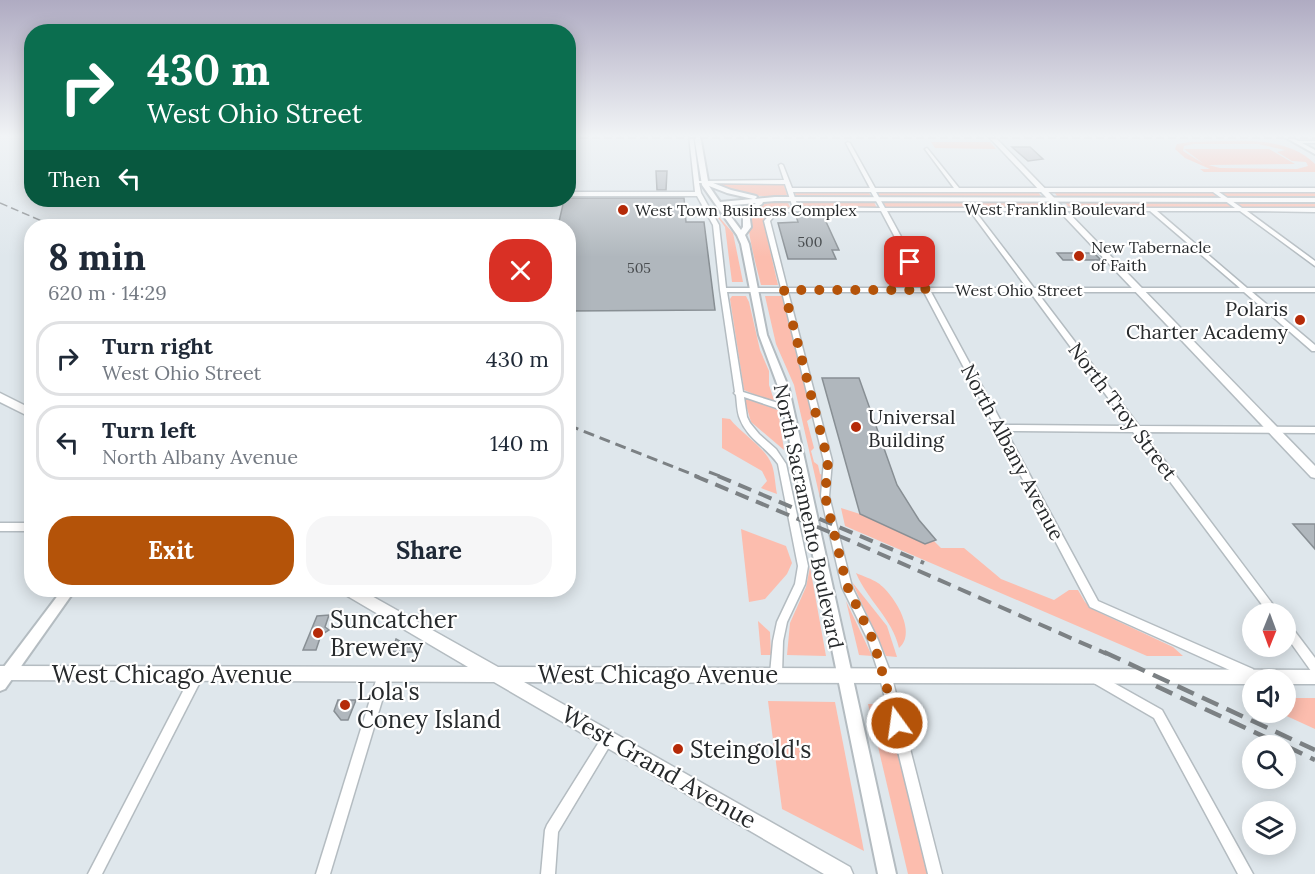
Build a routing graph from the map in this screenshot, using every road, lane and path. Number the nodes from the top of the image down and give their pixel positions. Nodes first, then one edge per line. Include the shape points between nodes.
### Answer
1 (699, 176) edge
2 (699, 176) edge
3 (785, 176) edge
4 (865, 176) edge
5 (947, 176) edge
6 (1029, 176) edge
7 (700, 182) junction
8 (787, 182) junction
9 (789, 190) junction
10 (872, 190) junction
11 (958, 190) junction
12 (1043, 190) junction
13 (1214, 190) junction
14 (1315, 190) edge
15 (576, 194) edge
16 (698, 194) junction
17 (775, 199) junction
18 (793, 199) junction
19 (877, 199) junction
20 (1053, 200) junction
21 (1227, 200) junction
22 (1315, 200) edge
23 (718, 204) junction
24 (796, 209) junction
25 (882, 209) junction
26 (971, 209) junction
27 (1062, 209) junction
28 (1151, 209) junction
29 (1241, 210) junction
30 (1315, 210) edge
31 (741, 235) junction
32 (1315, 264) edge
33 (723, 290) junction
34 (753, 290) junction
35 (784, 290) junction
36 (926, 290) junction
37 (1032, 290) junction
38 (1139, 290) junction
39 (1247, 290) junction
40 (1315, 291) edge
41 (1315, 349) edge
42 (738, 393) junction
43 (0, 397) edge
44 (788, 409) junction
45 (24, 410) edge
46 (1000, 428) junction
47 (1136, 429) junction
48 (1273, 430) junction
49 (1315, 430) edge
50 (1315, 474) edge
51 (0, 527) edge
52 (24, 527) edge
53 (64, 597) edge
54 (361, 597) edge
55 (1267, 603) edge
56 (1296, 641) edge
57 (1315, 667) edge
58 (1242, 670) edge
59 (198, 674) junction
60 (384, 674) junction
61 (495, 674) junction
62 (776, 674) junction
63 (844, 674) junction
64 (885, 674) junction
65 (1090, 675) junction
66 (1242, 676) edge
67 (3, 677) edge
68 (1296, 677) edge
69 (1315, 677) edge
70 (608, 738) junction
71 (822, 868) edge
72 (95, 874) edge
73 (323, 874) edge
74 (548, 874) edge
75 (843, 874) edge
76 (887, 874) edge
77 (935, 874) edge
78 (1246, 874) edge

1 - 7 street, North Sacramento Boulevard
2 - 7 street, North Sacramento Boulevard
3 - 8 street
4 - 10 street, North Albany Avenue
5 - 11 street
6 - 12 main road
7 - 8 street
7 - 16 street, North Sacramento Boulevard
7 - 17 street via 729,192
7 - 23 street, North Sacramento Boulevard
8 - 9 street
9 - 10 street, West Franklin Boulevard
9 - 18 street
10 - 11 street, West Franklin Boulevard
10 - 19 street, North Albany Avenue
11 - 12 street, West Franklin Boulevard
12 - 13 street, West Franklin Boulevard
12 - 20 main road
13 - 14 street, West Franklin Boulevard
13 - 21 street
15 - 16 street
16 - 33 street, North Sacramento Boulevard via 716,225
17 - 18 street, West Franklin Boulevard
17 - 23 street, West Franklin Boulevard
17 - 31 street via 747,210 747,227
18 - 19 street, West Franklin Boulevard
18 - 24 street
19 - 20 street, West Franklin Boulevard
19 - 25 street, North Albany Avenue
20 - 21 street, West Franklin Boulevard
20 - 27 main road
21 - 22 street, West Franklin Boulevard
21 - 29 street
23 - 31 street, North Sacramento Boulevard
24 - 25 street, West Franklin Boulevard
24 - 35 street, North Sacramento Boulevard via 774,213 767,221
25 - 26 street, West Franklin Boulevard
25 - 36 street, North Albany Avenue
26 - 27 street, West Franklin Boulevard
26 - 37 street, North Troy Street
27 - 28 street, West Franklin Boulevard
27 - 38 main road
28 - 29 street, West Franklin Boulevard
28 - 39 street
29 - 30 street, West Franklin Boulevard
29 - 32 street
31 - 34 street, North Sacramento Boulevard
33 - 34 street, West Ohio Street
33 - 42 street, North Sacramento Boulevard
34 - 35 street, West Ohio Street
34 - 44 street, North Sacramento Boulevard via 763,335
35 - 36 street, West Ohio Street
35 - 64 street, North Sacramento Boulevard via 828,461 825,496 847,586
36 - 37 street, West Ohio Street
36 - 46 street, North Albany Avenue
37 - 38 street, West Ohio Street
37 - 47 street, North Troy Street
38 - 39 street, West Ohio Street
38 - 48 main road
39 - 40 street, West Ohio Street
39 - 41 street
42 - 44 street
42 - 62 street, North Sacramento Boulevard via 746,425 783,464 803,566 800,584 782,622
43 - 45 main road
44 - 63 street, North Sacramento Boulevard
46 - 47 street
46 - 58 street, North Albany Avenue via 1094,604
47 - 48 street
47 - 55 street, North Troy Street
48 - 49 street
48 - 50 main road
51 - 52 street
53 - 67 street
54 - 61 main road, West Grand Avenue
56 - 57 street
59 - 60 main road, West Chicago Avenue
59 - 67 main road, West Chicago Avenue
59 - 72 street
60 - 61 main road, West Chicago Avenue
60 - 73 street
61 - 62 main road, West Chicago Avenue
61 - 70 main road, West Grand Avenue
62 - 63 main road, West Chicago Avenue
63 - 64 main road, West Chicago Avenue
63 - 76 street, North Sacramento Boulevard
64 - 65 main road, West Chicago Avenue
64 - 77 street, North Sacramento Boulevard
65 - 66 main road, West Chicago Avenue
65 - 78 street via 1158,714
68 - 69 main road, West Chicago Avenue
70 - 71 main road, West Grand Avenue
70 - 74 street via 552,830
71 - 75 main road, West Grand Avenue

